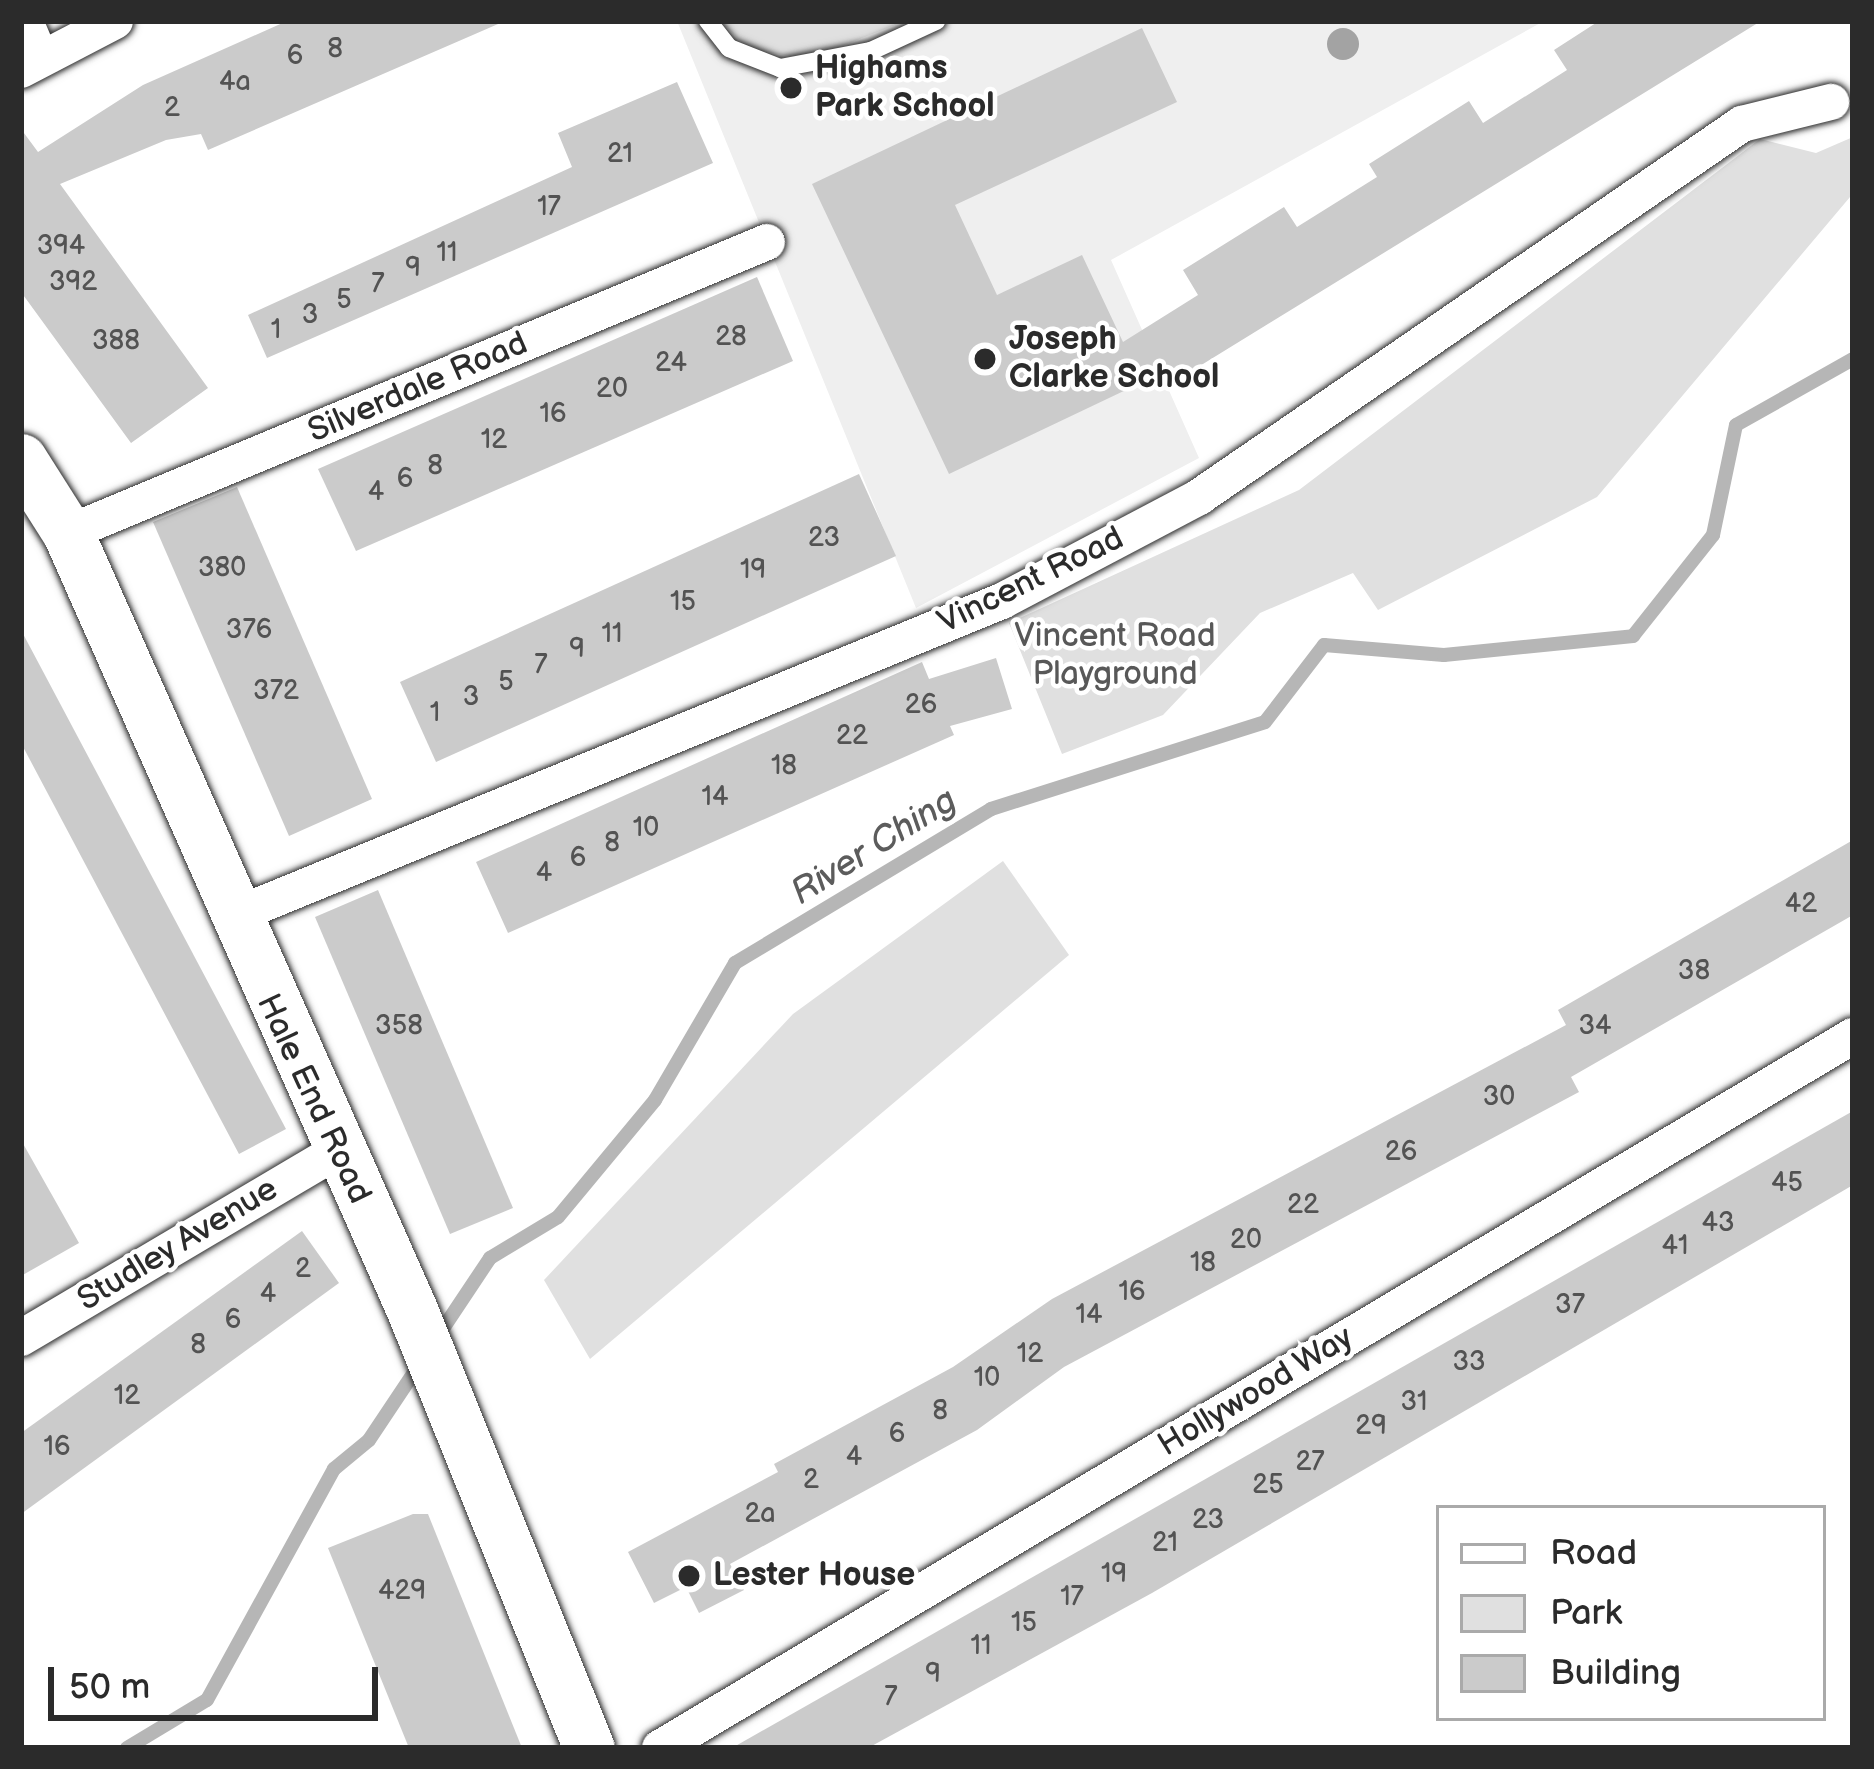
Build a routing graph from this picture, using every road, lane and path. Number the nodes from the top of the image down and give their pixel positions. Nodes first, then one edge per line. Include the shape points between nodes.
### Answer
1 (25, 21) edge
2 (115, 21) edge
3 (708, 21) edge
4 (936, 21) edge
5 (31, 64) edge
6 (1831, 102) dead end
7 (767, 242) dead end
8 (21, 458) edge
9 (68, 533) junction
10 (230, 917) junction
11 (1853, 1036) edge
12 (335, 1152) junction
13 (21, 1338) edge
14 (589, 1748) edge
15 (660, 1748) edge

1 - 5 street
2 - 5 street
3 - 4 lane via 729,48 780,68 871,51
6 - 10 street, Vincent Road via 1742,124 1199,497 1002,601
7 - 9 street, Silverdale Road
8 - 9 street, Hale End Road
9 - 10 street, Hale End Road
10 - 12 street, Hale End Road
11 - 15 street, Hollywood Way
12 - 13 street, Studley Avenue
12 - 14 street, Hale End Road via 412,1310

